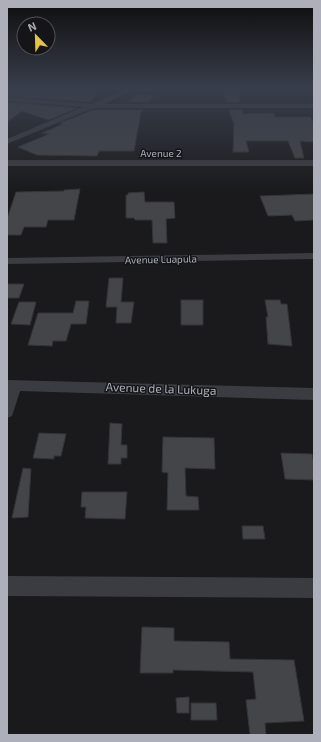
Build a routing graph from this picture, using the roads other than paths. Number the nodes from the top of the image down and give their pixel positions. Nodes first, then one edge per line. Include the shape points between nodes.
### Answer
1 (52, 123) edge
2 (9, 140) edge
3 (7, 163) edge
4 (314, 163) edge
5 (314, 256) edge
6 (7, 261) edge
7 (10, 385) edge
8 (314, 394) edge
9 (7, 412) edge
10 (7, 586) edge
11 (314, 588) edge

1 - 2 street
3 - 4 street, Avenue 2
5 - 6 street, Avenue Luapula
7 - 8 street, Avenue de la Lukuga
7 - 9 street
10 - 11 street

